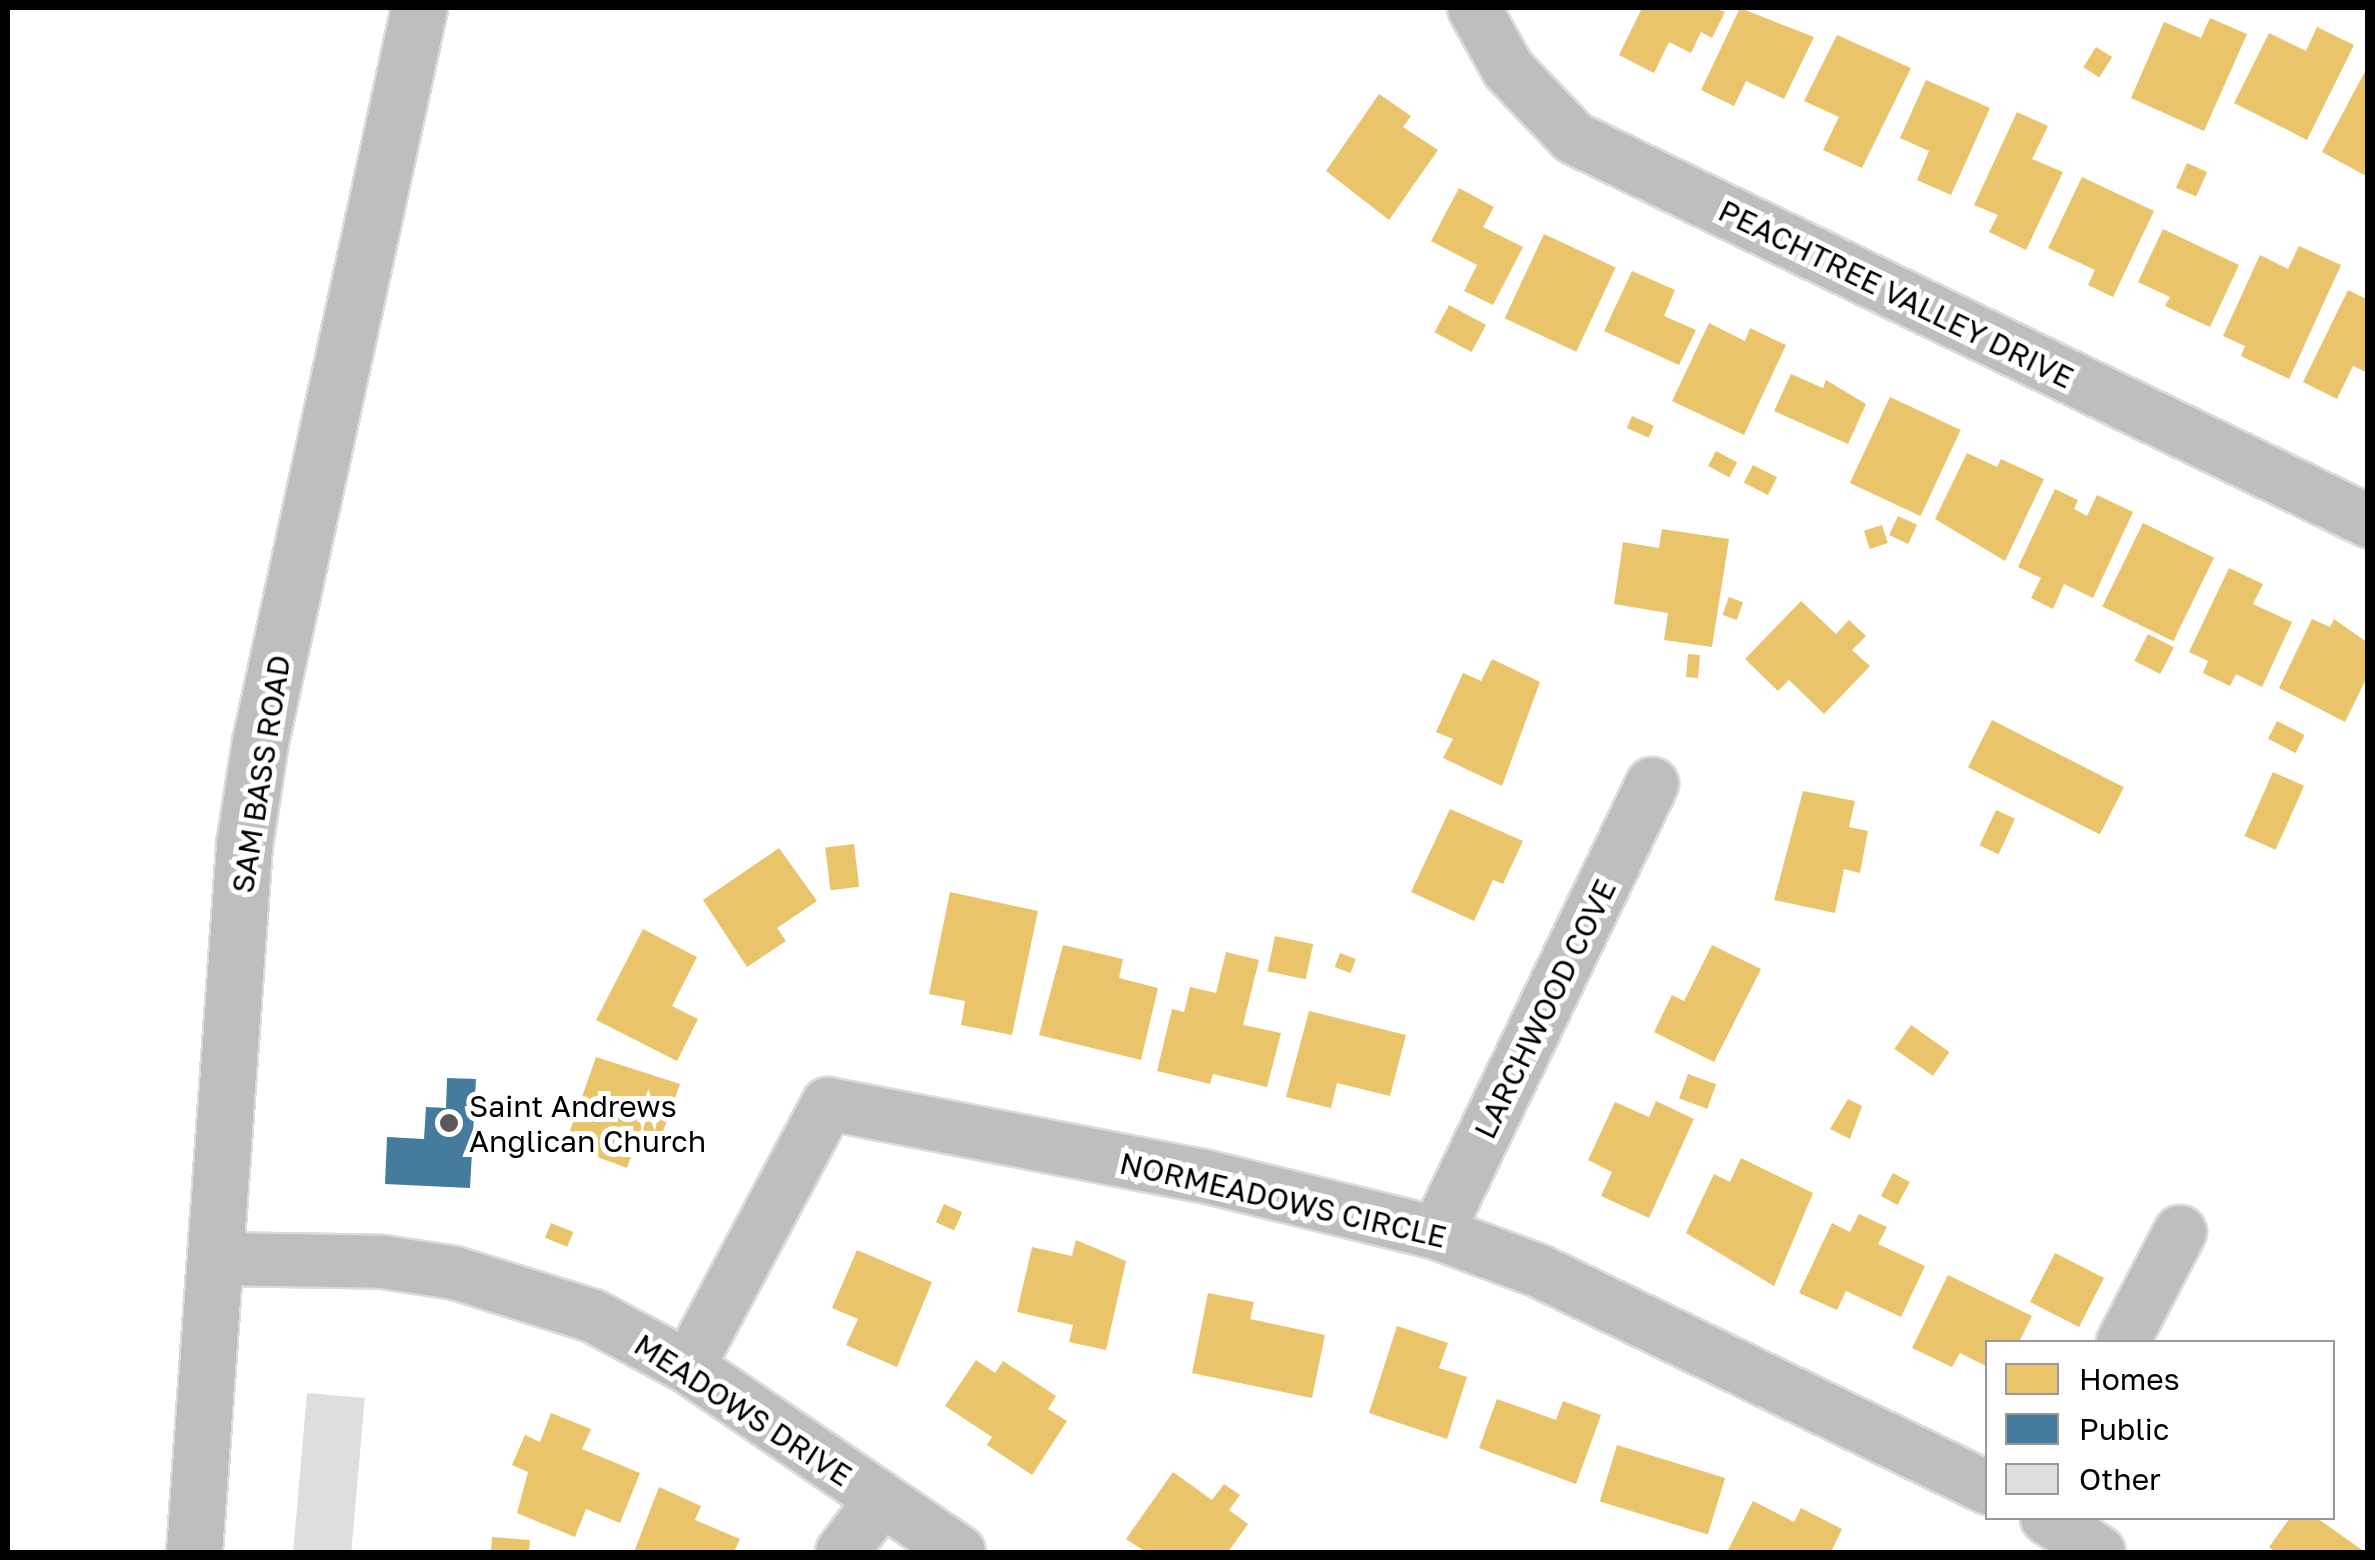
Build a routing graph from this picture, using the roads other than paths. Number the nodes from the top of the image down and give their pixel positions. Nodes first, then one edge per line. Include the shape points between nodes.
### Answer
1 (419, 8) edge
2 (1474, 8) edge
3 (2368, 522) edge
4 (1652, 784) dead end
5 (2180, 1232) dead end
6 (1438, 1234) junction
7 (219, 1258) junction
8 (2123, 1340) edge
9 (688, 1367) junction
10 (1985, 1487) edge
11 (881, 1500) junction
12 (2050, 1520) edge
13 (194, 1552) edge
14 (842, 1552) edge
15 (960, 1552) edge
16 (2100, 1552) edge

1 - 7 main road, SAM BASS ROAD via 260,742 244,846
2 - 3 street, PEACHTREE VALLEY DRIVE via 1508,69 1574,138
4 - 6 street, LARCHWOOD COVE
5 - 8 street
6 - 9 street, NORMEADOWS CIRCLE via 1203,1176 828,1104
6 - 10 street, NORMEADOWS CIRCLE via 1605,1302
7 - 9 street, MEADOWS DRIVE via 383,1262 455,1273 593,1316
7 - 13 main road, SAM BASS ROAD
9 - 11 street, MEADOWS DRIVE
11 - 14 street
11 - 15 street, MEADOWS DRIVE
12 - 16 street

